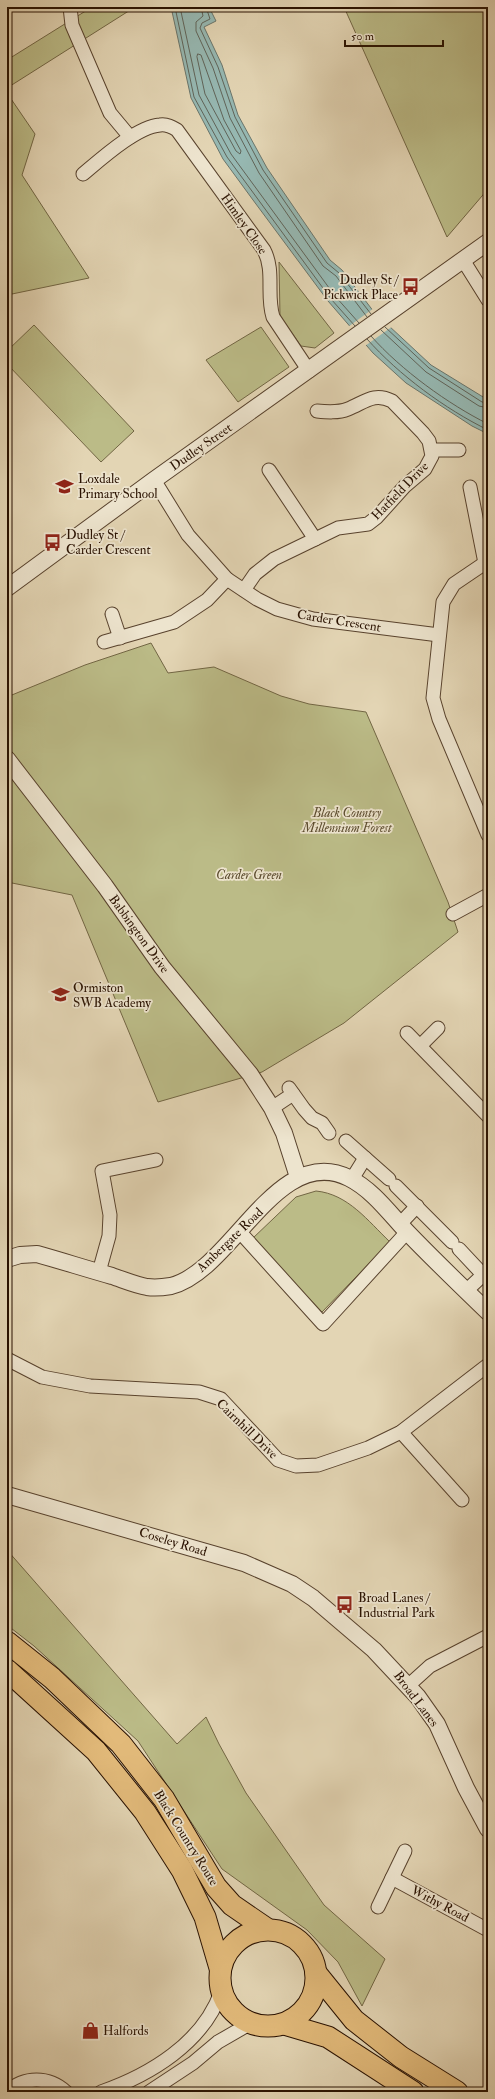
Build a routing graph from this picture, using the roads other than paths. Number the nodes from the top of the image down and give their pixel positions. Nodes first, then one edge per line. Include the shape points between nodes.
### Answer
1 (70, 7) edge
2 (130, 137) junction
3 (83, 174) dead end
4 (488, 242) edge
5 (463, 260) junction
6 (488, 300) edge
7 (310, 371) junction
8 (317, 411) dead end
9 (432, 450) junction
10 (459, 450) dead end
11 (269, 470) dead end
12 (154, 480) junction
13 (470, 487) dead end
14 (315, 539) junction
15 (486, 563) edge
16 (227, 579) junction
17 (7, 588) edge
18 (244, 590) junction
19 (112, 614) dead end
20 (439, 635) junction
21 (120, 638) junction
22 (104, 642) dead end
23 (7, 759) edge
24 (488, 836) edge
25 (488, 895) edge
26 (453, 914) dead end
27 (438, 1028) dead end
28 (407, 1032) dead end
29 (420, 1046) junction
30 (272, 1108) junction
31 (488, 1116) edge
32 (329, 1133) dead end
33 (346, 1141) dead end
34 (365, 1158) junction
35 (156, 1160) dead end
36 (298, 1177) junction
37 (352, 1179) junction
38 (417, 1206) junction
39 (403, 1228) junction
40 (239, 1231) junction
41 (8, 1257) edge
42 (99, 1272) junction
43 (485, 1277) edge
44 (466, 1291) junction
45 (488, 1312) edge
46 (7, 1359) edge
47 (488, 1365) edge
48 (401, 1432) junction
49 (7, 1495) edge
50 (462, 1500) dead end
51 (329, 1610) joint
52 (488, 1636) edge
53 (7, 1642) edge
54 (7, 1670) edge
55 (409, 1685) junction
56 (488, 1829) edge
57 (406, 1851) dead end
58 (392, 1878) junction
59 (378, 1907) dead end
60 (267, 1929) junction
61 (488, 1930) edge
62 (220, 1968) junction
63 (316, 1972) junction
64 (221, 1992) junction
65 (251, 2023) junction
66 (284, 2024) junction
67 (7, 2092) edge
68 (66, 2092) edge
69 (101, 2092) edge
70 (149, 2092) edge
71 (413, 2092) edge
72 (457, 2092) edge

1 - 2 street via 72,26 110,113
2 - 3 street, Himley Close
2 - 7 street, Himley Close via 160,125 177,130 264,250 269,260 272,316
4 - 5 street
5 - 6 street
5 - 7 street, Dudley Street
7 - 12 street, Dudley Street
8 - 9 street, Hatfield Drive via 335,412 370,398 386,398 423,433
9 - 10 street
9 - 14 street, Hatfield Drive via 430,462 404,486 377,517 361,526 338,528
11 - 14 street
12 - 16 street, Carder Crescent via 188,535
12 - 17 street, Dudley Street
13 - 15 street
14 - 18 street, Hatfield Drive via 266,564
15 - 20 street via 454,584 443,602
16 - 18 street, Carder Crescent
16 - 21 street via 207,600 174,622
18 - 20 street, Carder Crescent via 277,609 313,619
19 - 21 street
20 - 24 street via 432,698
21 - 22 street
23 - 30 street, Babbington Drive via 105,886 162,967 250,1074
25 - 26 street
27 - 29 street
28 - 29 street
29 - 31 street
30 - 32 street via 291,1091 312,1118 322,1123
30 - 36 street, Babbington Drive via 284,1133
33 - 34 street
34 - 37 street
34 - 38 street
35 - 42 street via 102,1171 110,1215 109,1236
36 - 37 street, Ambergate Road via 317,1172 334,1172
36 - 40 street, Ambergate Road via 283,1188
37 - 39 street, Ambergate Road via 364,1186
38 - 39 street
38 - 43 street
39 - 40 street via 323,1324
39 - 44 street, Ambergate Road
40 - 42 street, Ambergate Road via 190,1278 171,1286 147,1287
41 - 42 street, Ambergate Road via 37,1254
43 - 44 street
44 - 45 street, Ambergate Road
46 - 48 street, Cairnhill Drive via 42,1377 90,1386 199,1392 221,1399 278,1460 296,1466 318,1465 368,1448
47 - 48 street, Cairnhill Drive
48 - 50 street
49 - 51 street, Coseley Road via 244,1563 292,1584
51 - 55 street, Broad Lanes
52 - 55 street via 430,1666
53 - 60 highway, Black Country Route via 52,1678 121,1744 164,1799 216,1888 232,1905
54 - 62 highway, Black Country Route via 96,1751 145,1812 182,1870 205,1917
55 - 56 street, Broad Lanes via 437,1724
57 - 58 street
58 - 59 street
58 - 61 street, Withy Road
60 - 62 highway via 249,1933 233,1944
60 - 63 highway via 287,1933 300,1941 309,1952
62 - 64 highway
63 - 66 highway via 314,1994 308,2004 294,2019
63 - 72 highway via 354,2020 401,2057
64 - 65 highway via 232,2010
64 - 69 street via 215,2008 186,2043 167,2059 142,2074
65 - 66 highway via 267,2026
65 - 70 street via 218,2042 193,2063
66 - 71 highway via 328,2037
67 - 68 street via 23,2082 38,2080 55,2084

